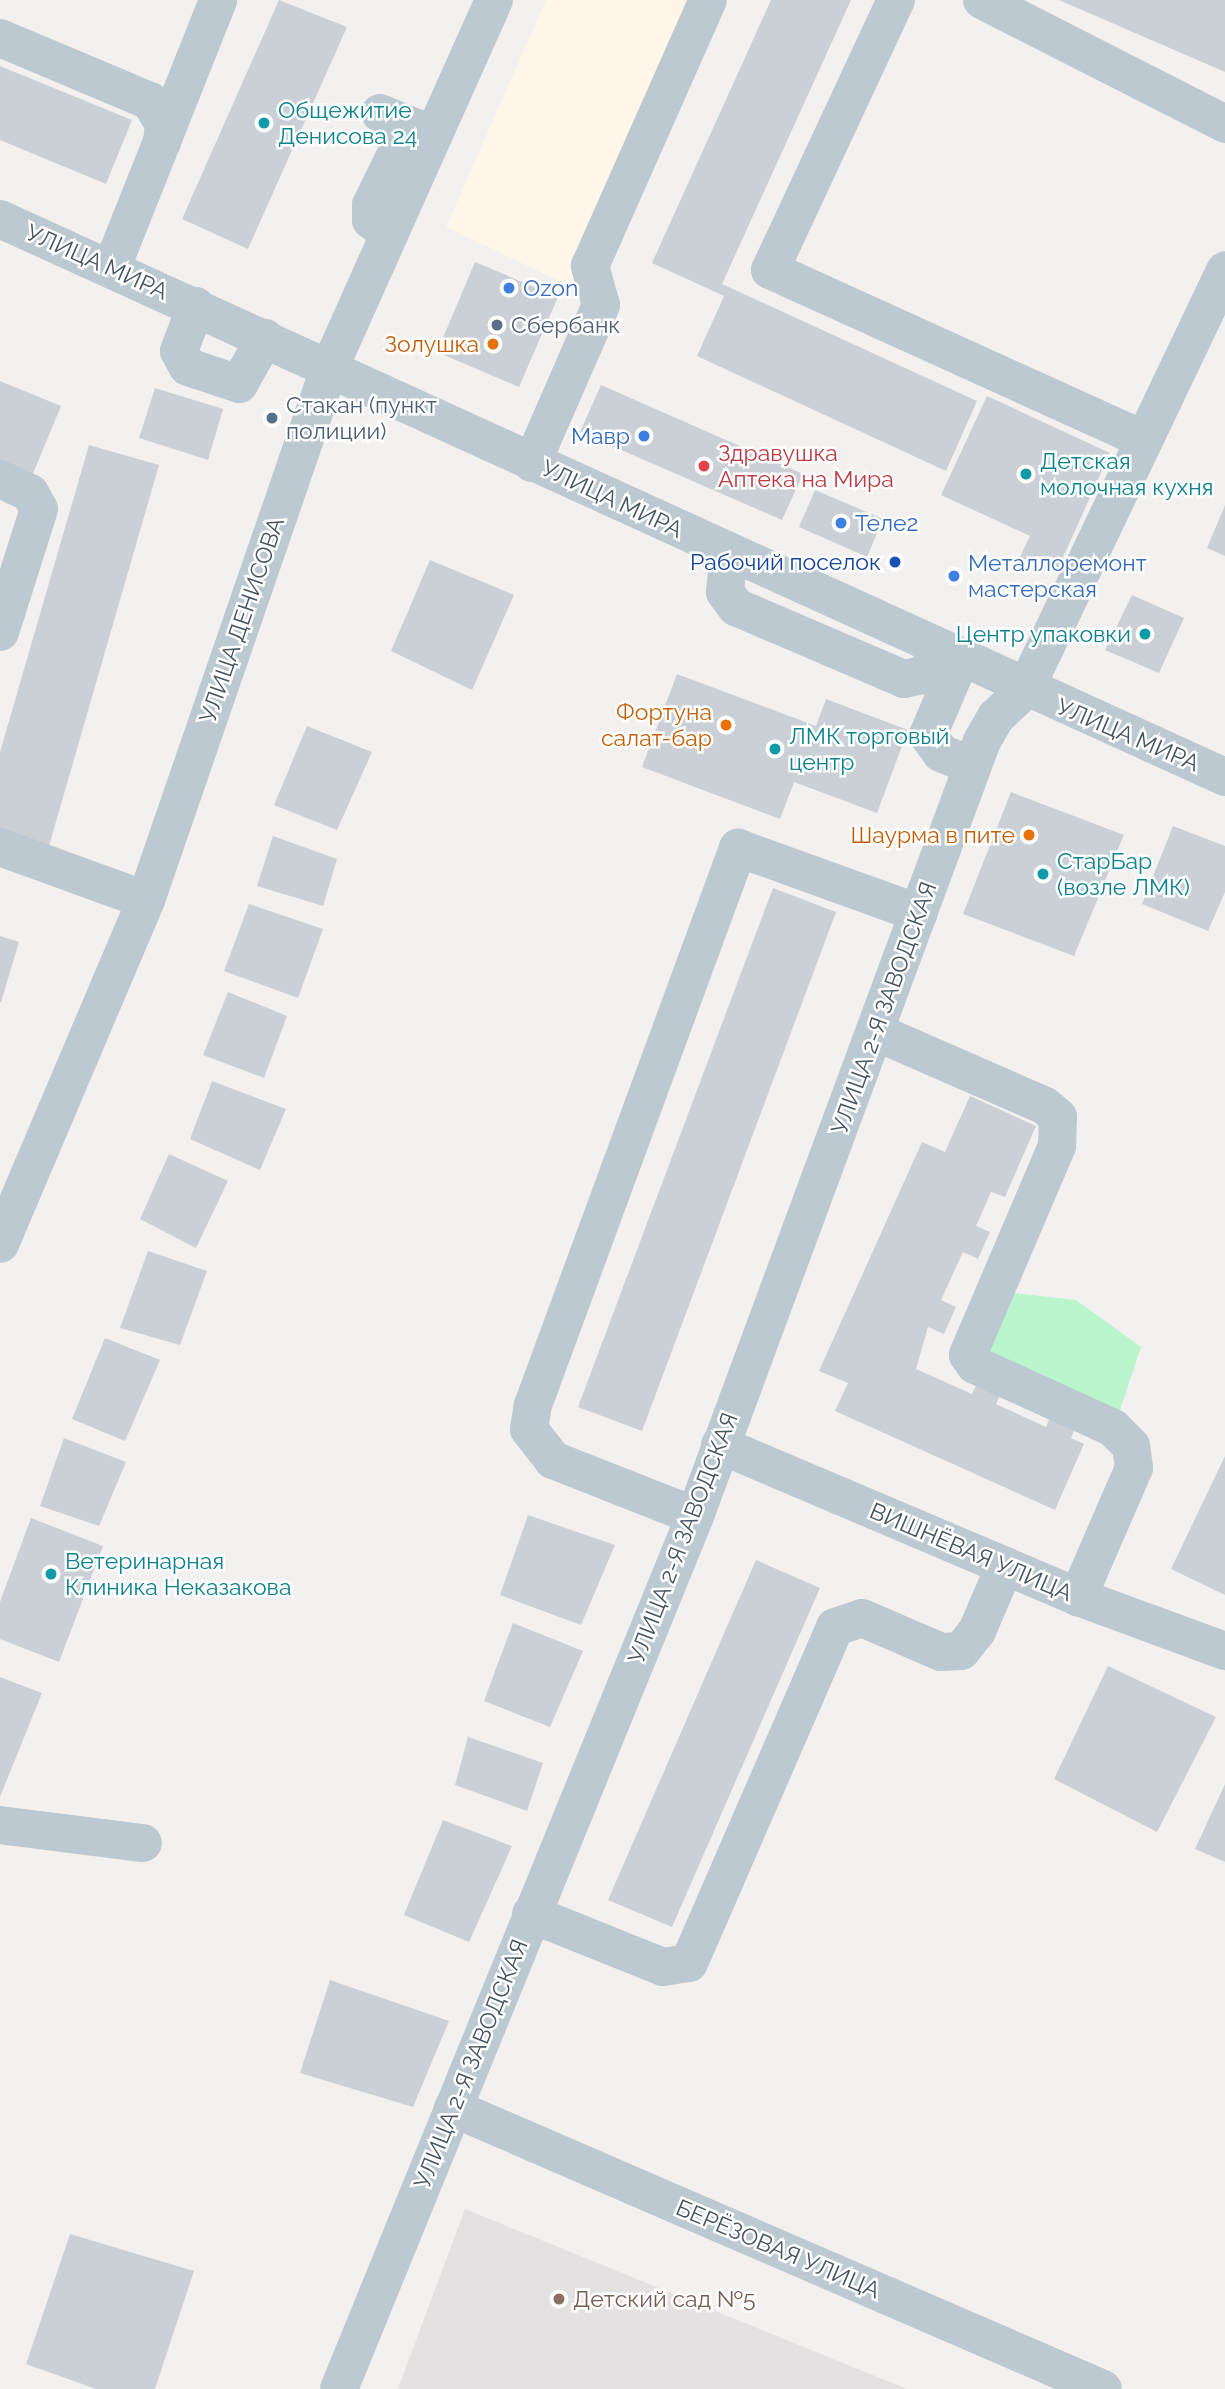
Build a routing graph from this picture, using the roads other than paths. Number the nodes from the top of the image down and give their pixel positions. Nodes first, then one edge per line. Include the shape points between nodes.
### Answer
1 (218, 0) edge
2 (494, 0) edge
3 (708, 0) edge
4 (897, 0) edge
5 (982, 0) edge
6 (0, 37) edge
7 (380, 113) dead end
8 (1225, 124) edge
9 (433, 135) junction
10 (162, 142) junction
11 (0, 219) edge
12 (112, 267) junction
13 (1225, 270) edge
14 (196, 306) junction
15 (265, 338) junction
16 (328, 369) junction
17 (1144, 440) junction
18 (532, 463) junction
19 (0, 479) edge
20 (0, 632) edge
21 (951, 656) junction
22 (1025, 690) junction
23 (972, 766) junction
24 (1224, 773) edge
25 (0, 847) edge
26 (146, 900) junction
27 (919, 913) junction
28 (876, 1032) junction
29 (0, 1244) edge
30 (720, 1445) junction
31 (695, 1516) junction
32 (1005, 1566) junction
33 (1078, 1597) junction
34 (1225, 1651) edge
35 (0, 1825) edge
36 (143, 1843) dead end
37 (531, 1914) junction
38 (453, 2108) junction
39 (339, 2389) edge
40 (1103, 2389) edge

1 - 10 street
2 - 9 street, УЛИЦА ДЕНИСОВА
3 - 18 street via 590,266 601,305
4 - 17 street via 770,270
5 - 8 street
6 - 10 street via 149,101 164,124
7 - 9 street
9 - 16 street, УЛИЦА ДЕНИСОВА
10 - 12 street
11 - 12 street, УЛИЦА МИРА
12 - 14 street, УЛИЦА МИРА
13 - 17 street
14 - 15 street, УЛИЦА МИРА
14 - 15 street via 179,351 188,367 239,384
15 - 16 street, УЛИЦА МИРА
16 - 18 street, УЛИЦА МИРА
16 - 26 street, УЛИЦА ДЕНИСОВА
17 - 22 street
18 - 21 street, УЛИЦА МИРА
19 - 20 street via 30,493 39,509
21 - 22 street, УЛИЦА МИРА
21 - 23 street via 928,735 941,753
22 - 23 street, УЛИЦА 2-Я ЗАВОДСКАЯ via 996,717
22 - 24 street, УЛИЦА МИРА
23 - 27 street, УЛИЦА 2-Я ЗАВОДСКАЯ
25 - 26 street
26 - 29 street, УЛИЦА ДЕНИСОВА
27 - 28 street, УЛИЦА 2-Я ЗАВОДСКАЯ
27 - 31 street via 738,848 533,1405 529,1429 552,1460
28 - 30 street, УЛИЦА 2-Я ЗАВОДСКАЯ
28 - 33 street via 1045,1106 1058,1117 1057,1146 968,1355 975,1364 1113,1429 1131,1446 1134,1468
30 - 31 street, УЛИЦА 2-Я ЗАВОДСКАЯ
30 - 32 street, ВИШНЁВАЯ УЛИЦА
31 - 37 street, УЛИЦА 2-Я ЗАВОДСКАЯ
32 - 33 street, ВИШНЁВАЯ УЛИЦА
32 - 37 street via 977,1632 961,1651 935,1650 862,1618 835,1626 689,1963 663,1967
33 - 34 street, ВИШНЁВАЯ УЛИЦА
35 - 36 street
37 - 38 street, УЛИЦА 2-Я ЗАВОДСКАЯ
38 - 39 street, УЛИЦА 2-Я ЗАВОДСКАЯ
38 - 40 street, БЕРЁЗОВАЯ УЛИЦА

